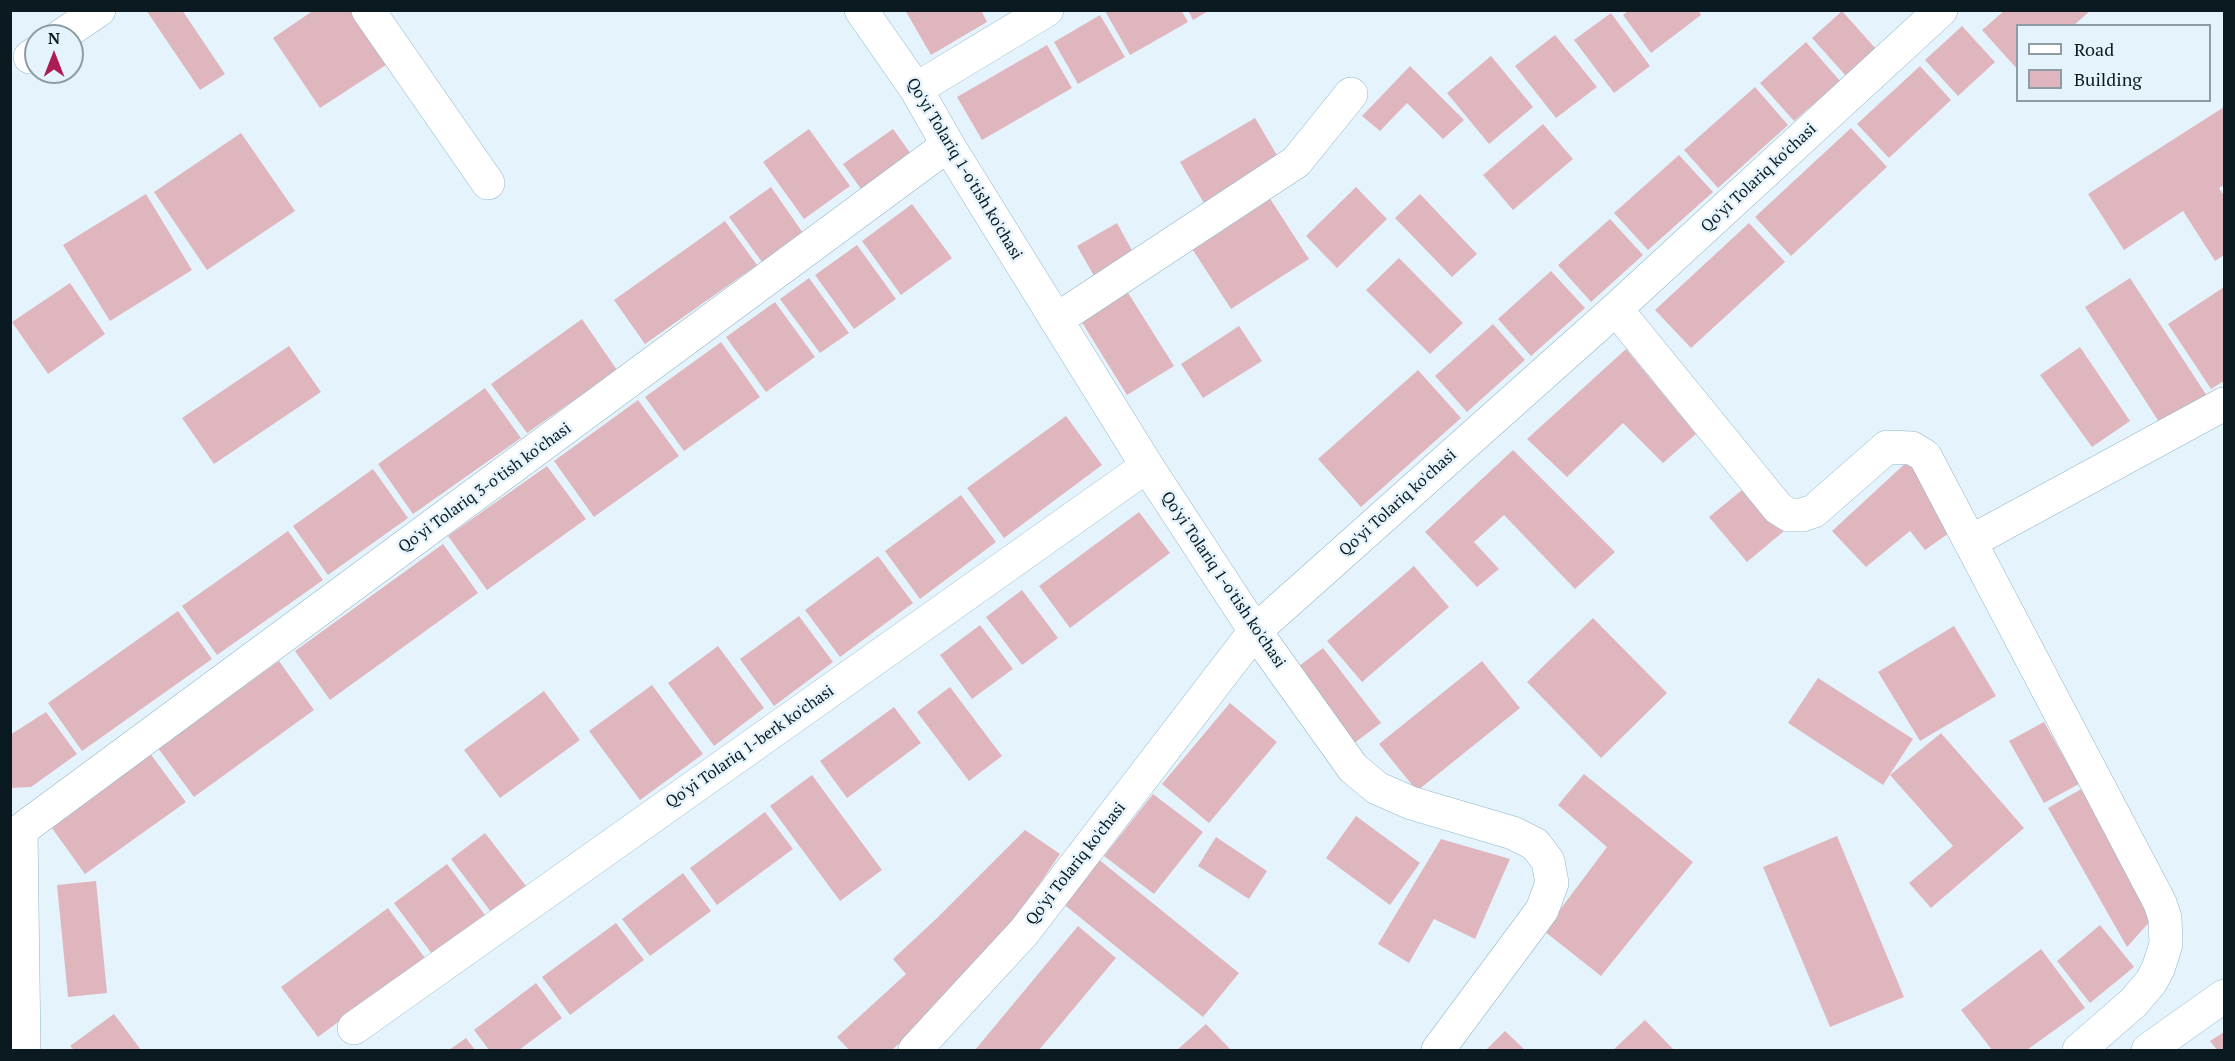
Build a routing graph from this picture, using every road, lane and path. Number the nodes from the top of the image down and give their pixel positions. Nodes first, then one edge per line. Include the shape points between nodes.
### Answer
1 (99, 10) edge
2 (368, 10) edge
3 (861, 10) edge
4 (1047, 10) edge
5 (1941, 10) edge
6 (79, 24) edge
7 (916, 89) junction
8 (1351, 94) dead end
9 (948, 145) junction
10 (488, 183) dead end
11 (1616, 309) junction
12 (1056, 320) junction
13 (2224, 404) edge
14 (1147, 466) junction
15 (1970, 542) junction
16 (1255, 631) junction
17 (16, 830) edge
18 (2224, 996) edge
19 (354, 1028) dead end
20 (24, 1050) edge
21 (915, 1050) edge
22 (1438, 1050) edge
23 (2079, 1050) edge
24 (2148, 1050) edge

1 - 6 street
2 - 10 street
3 - 7 street, Qo'yi Tolariq 1-o'tish ko'chasi
4 - 7 street
5 - 11 street, Qo'yi Tolariq ko'chasi
7 - 9 street, Qo'yi Tolariq 1-o'tish ko'chasi
8 - 12 street via 1296,162
9 - 12 street, Qo'yi Tolariq 1-o'tish ko'chasi
9 - 17 street, Qo'yi Tolariq 3-o'tish ko'chasi
11 - 15 street via 1778,508 1789,515 1814,511 1887,447 1912,448 1925,456
11 - 16 street, Qo'yi Tolariq ko'chasi
12 - 14 street, Qo'yi Tolariq 1-o'tish ko'chasi
13 - 15 street
14 - 16 street, Qo'yi Tolariq 1-o'tish ko'chasi
14 - 19 street, Qo'yi Tolariq 1-berk ko'chasi
15 - 23 street via 2165,918 2166,944 2151,981 2133,1003
16 - 21 street, Qo'yi Tolariq ko'chasi via 1024,932
16 - 22 street, Qo'yi Tolariq 1-o'tish ko'chasi via 1353,768 1377,788 1411,803 1514,833 1535,844 1548,861 1552,883 1542,910
17 - 20 street
18 - 24 street

